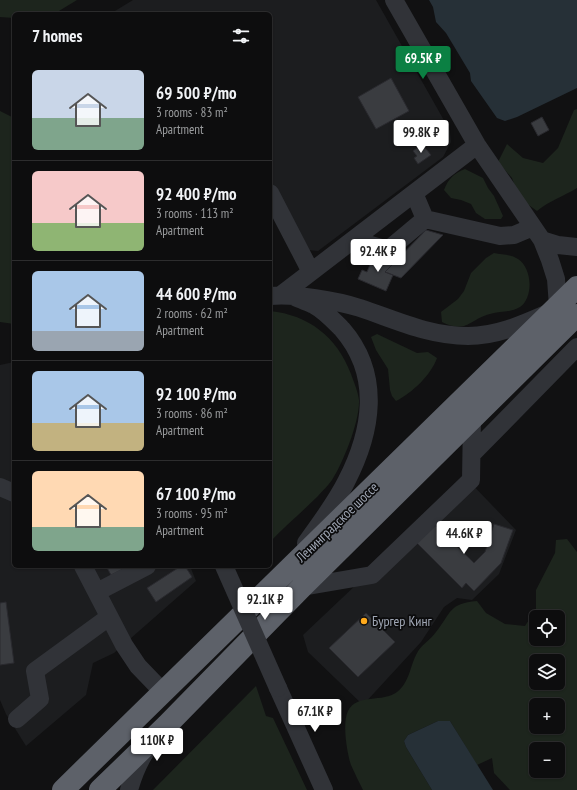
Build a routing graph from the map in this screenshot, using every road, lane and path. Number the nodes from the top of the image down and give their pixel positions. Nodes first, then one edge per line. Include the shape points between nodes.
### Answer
1 (394, 0) edge
2 (477, 145) junction
3 (414, 193) junction
4 (272, 197) edge
5 (425, 219) junction
6 (538, 234) junction
7 (353, 240) junction
8 (577, 247) edge
9 (311, 272) junction
10 (577, 287) edge
11 (282, 296) edge
12 (562, 311) edge
13 (577, 347) edge
14 (472, 419) junction
15 (472, 454) junction
16 (0, 487) edge
17 (12, 492) edge
18 (84, 568) edge
19 (143, 568) edge
20 (225, 568) edge
21 (284, 574) junction
22 (302, 587) junction
23 (96, 592) junction
24 (109, 617) junction
25 (163, 692) junction
26 (17, 719) dead end
27 (167, 725) junction
28 (63, 790) edge
29 (100, 790) edge
30 (129, 790) edge
31 (324, 790) edge

1 - 2 street
2 - 3 street
2 - 6 street
3 - 5 street
3 - 7 street
4 - 9 street
5 - 6 street via 500,236
5 - 7 street via 388,250
6 - 8 street via 558,245
6 - 12 street via 556,279
7 - 9 street
9 - 11 street
10 - 12 highway, Ленинградское шоссе
11 - 12 street via 340,303 416,328 451,336 485,335
11 - 21 street via 314,305 332,318 352,341 361,358 369,394 365,433 346,483
12 - 14 highway, Ленинградское шоссе
12 - 21 highway, Ленинградское шоссе
13 - 15 street
14 - 15 street
14 - 22 highway, Ленинградское шоссе
15 - 22 street via 471,480 372,575
16 - 17 street
18 - 23 street
19 - 23 street
20 - 31 street, bridge
21 - 25 highway, Ленинградское шоссе
22 - 27 highway, Ленинградское шоссе
23 - 24 street
24 - 25 street via 138,666
24 - 26 street via 35,670 40,699
25 - 28 highway, Ленинградское шоссе
27 - 29 highway, Ленинградское шоссе
27 - 30 street via 139,762

